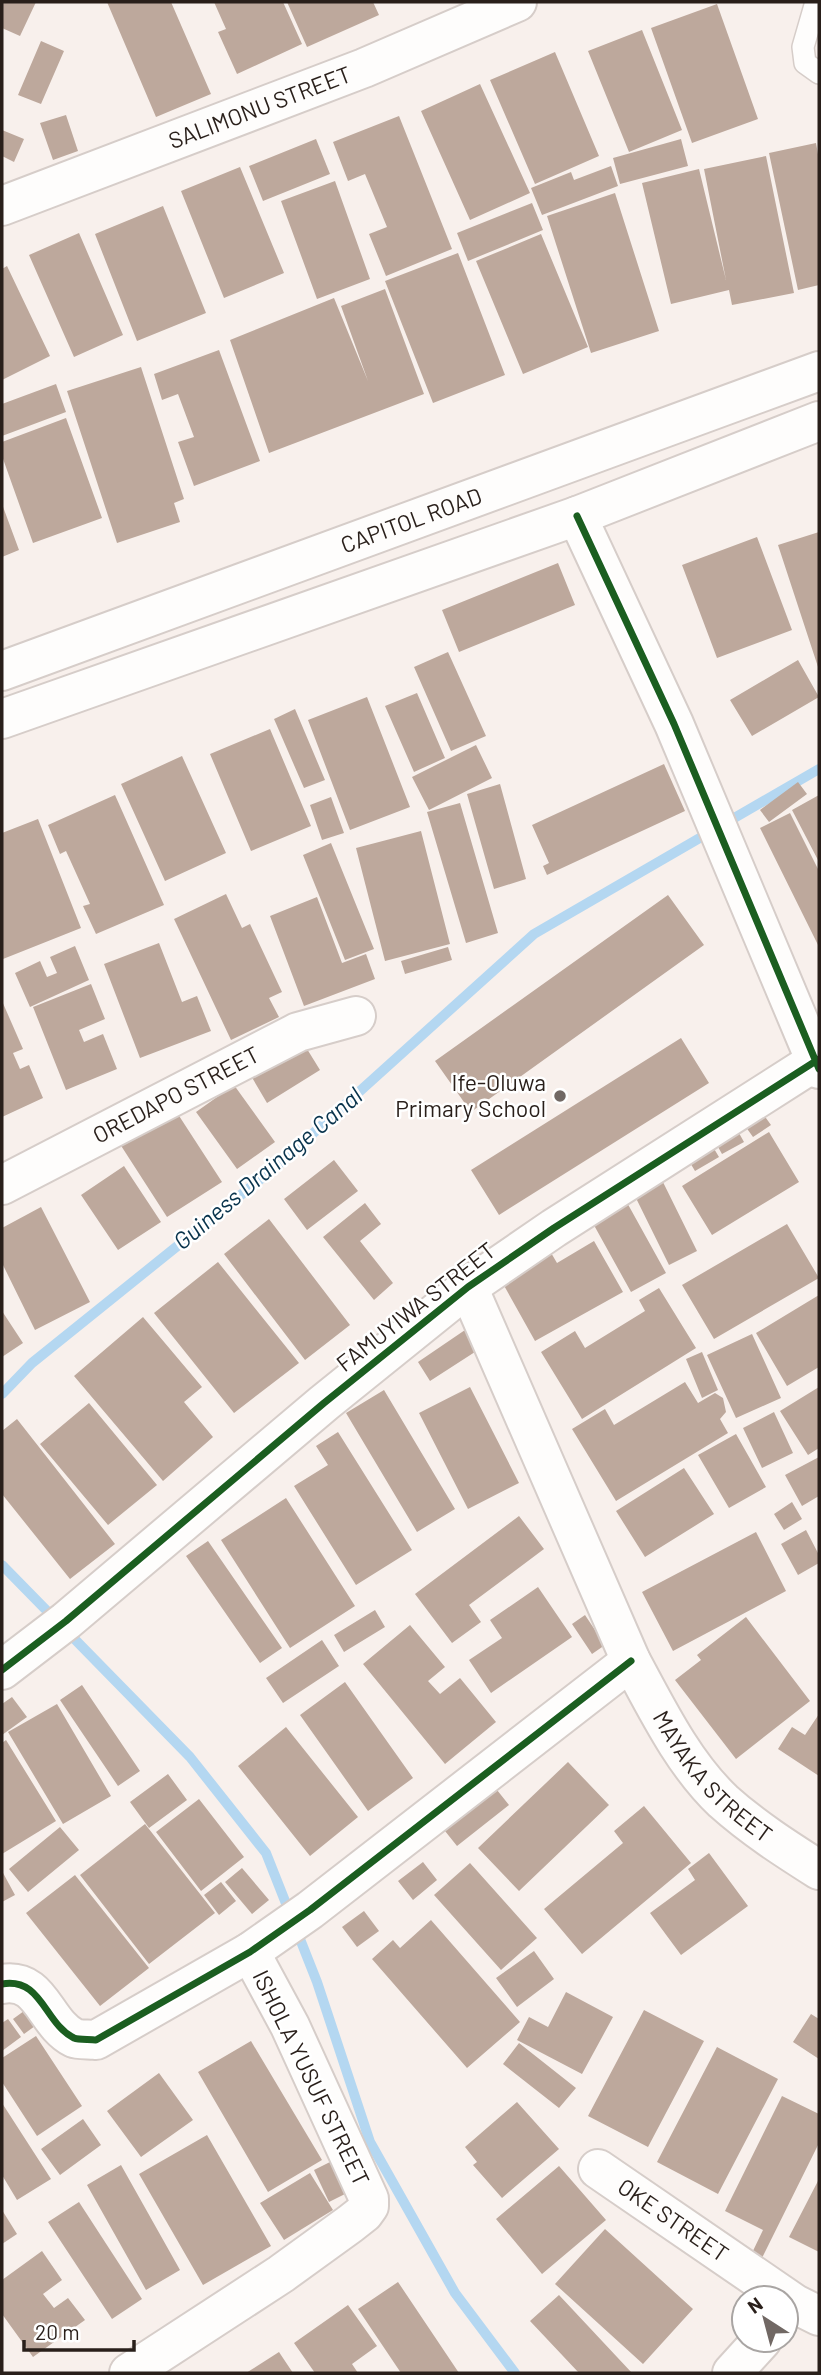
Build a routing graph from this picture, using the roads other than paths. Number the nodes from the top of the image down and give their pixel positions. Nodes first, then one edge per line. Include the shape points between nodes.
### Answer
1 (517, 2) edge
2 (816, 2) edge
3 (819, 73) edge
4 (2, 206) edge
5 (819, 371) edge
6 (819, 421) edge
7 (577, 516) junction
8 (2, 671) edge
9 (2, 719) edge
10 (356, 1016) dead end
11 (818, 1063) edge
12 (2, 1185) edge
13 (468, 1287) junction
14 (631, 1661) junction
15 (13, 1662) edge
16 (819, 1870) edge
17 (258, 1947) junction
18 (2, 1984) edge
19 (598, 2169) dead end
20 (762, 2284) edge
21 (749, 2354) edge
22 (129, 2373) edge
23 (732, 2373) edge

1 - 4 street, SALIMONU STREET via 364,68
2 - 3 lane via 803,47 805,63
5 - 8 street, CAPITOL ROAD
6 - 7 street
7 - 9 street
7 - 11 street via 674,724
10 - 12 street, OREDAPO STREET via 298,1032
11 - 13 street, FAMUYIWA STREET via 554,1227
13 - 14 street, MAYAKA STREET
13 - 15 street, FAMUYIWA STREET
14 - 16 street, MAYAKA STREET via 691,1762 722,1799 768,1838
14 - 17 street
17 - 18 street via 96,2040 75,2038 18,1983
17 - 22 street, ISHOLA YUSUF STREET via 369,2206 281,2274
19 - 20 street, OKE STREET
21 - 23 street

